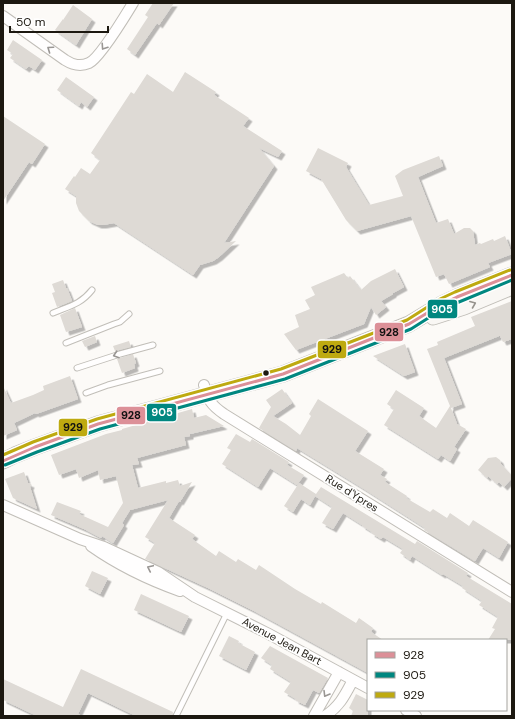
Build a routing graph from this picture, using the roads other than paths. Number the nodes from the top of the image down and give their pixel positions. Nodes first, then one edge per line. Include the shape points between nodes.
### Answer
1 (133, 3) edge
2 (3, 16) edge
3 (512, 275) edge
4 (512, 288) edge
5 (92, 290) dead end
6 (53, 312) dead end
7 (129, 314) dead end
8 (409, 324) junction
9 (66, 343) dead end
10 (153, 345) dead end
11 (77, 368) dead end
12 (160, 371) dead end
13 (205, 390) junction
14 (86, 393) dead end
15 (3, 453) edge
16 (3, 461) edge
17 (3, 505) edge
18 (512, 592) edge
19 (227, 613) junction
20 (340, 672) junction
21 (354, 680) junction
22 (367, 687) edge
23 (176, 716) edge
24 (314, 716) edge
25 (325, 716) edge

1 -> 2 street via 97,57 84,65 70,63
3 - 8 main road via 451,300
8 -> 4 main road via 459,309
5 - 6 lane via 82,300
7 - 9 lane via 120,322
8 - 13 main road via 274,376
10 -> 11 lane
12 - 14 lane
13 - 15 main road via 141,402
13 - 16 main road via 92,426 15,454
13 - 18 street, Rue d'Ypres via 217,410
17 - 19 street, Avenue Jean Bart via 158,572 195,597
19 - 20 street, Avenue Jean Bart
19 - 23 lane
20 - 21 street, Avenue Jean Bart
20 -> 24 street
21 - 22 street, Avenue Jean Bart
21 - 25 street via 340,703

